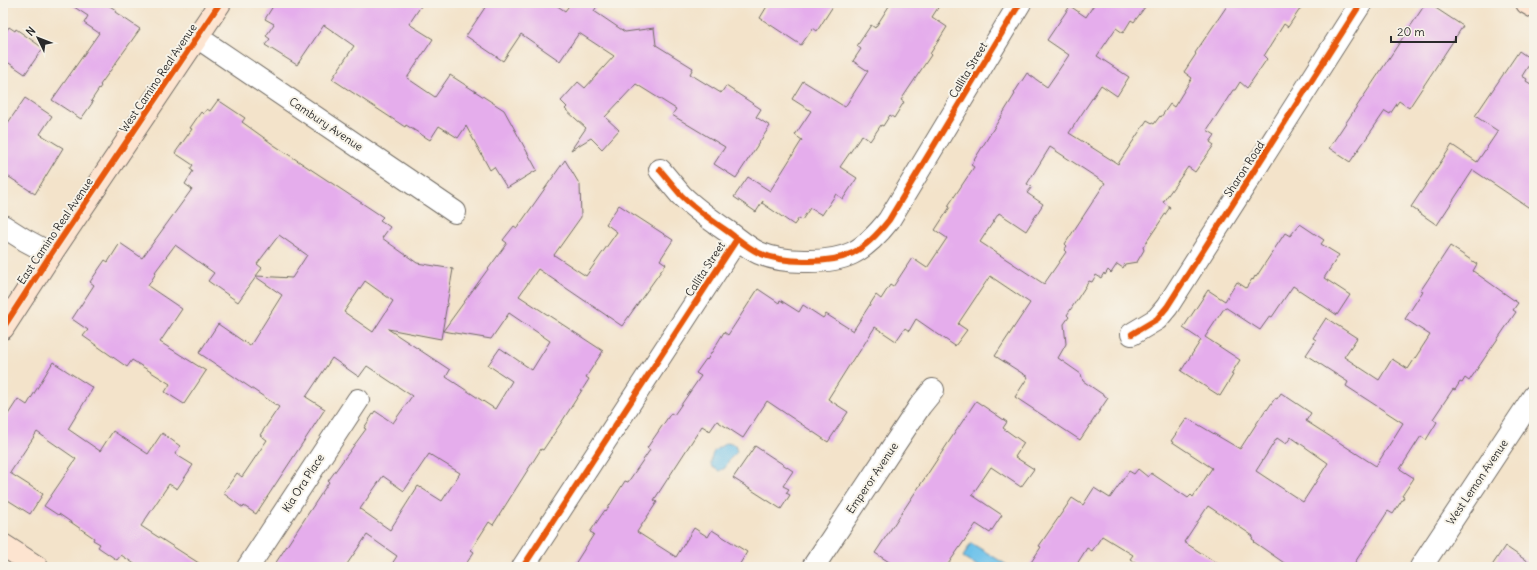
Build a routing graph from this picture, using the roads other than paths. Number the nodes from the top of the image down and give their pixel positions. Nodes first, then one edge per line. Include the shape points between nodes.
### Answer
1 (220, 3) edge
2 (1020, 3) edge
3 (1361, 3) edge
4 (1527, 3) edge
5 (1534, 7) edge
6 (197, 37) junction
7 (125, 145) joint
8 (660, 170) dead end
9 (455, 212) dead end
10 (3, 226) edge
11 (737, 239) junction
12 (51, 254) junction
13 (3, 328) edge
14 (1132, 334) dead end
15 (933, 390) dead end
16 (1534, 396) edge
17 (358, 400) dead end
18 (3, 545) edge
19 (37, 567) edge
20 (248, 567) edge
21 (523, 567) edge
22 (813, 567) edge
23 (1421, 567) edge

1 - 6 street, West Camino Real Avenue
2 - 11 street, Callita Street via 889,220 864,246 844,257 825,262 793,261 759,253
3 - 14 street, Sharon Road via 1167,307 1157,319
4 - 5 street
6 - 7 street, West Camino Real Avenue
6 - 9 street, Cambury Avenue
7 - 12 street, East Camino Real Avenue
8 - 11 street via 682,195
10 - 12 street
11 - 21 street, Callita Street
12 - 13 street, East Camino Real Avenue
15 - 22 street, Emperor Avenue
16 - 23 street, West Lemon Avenue
17 - 20 street, Kia Ora Place
18 - 19 street

